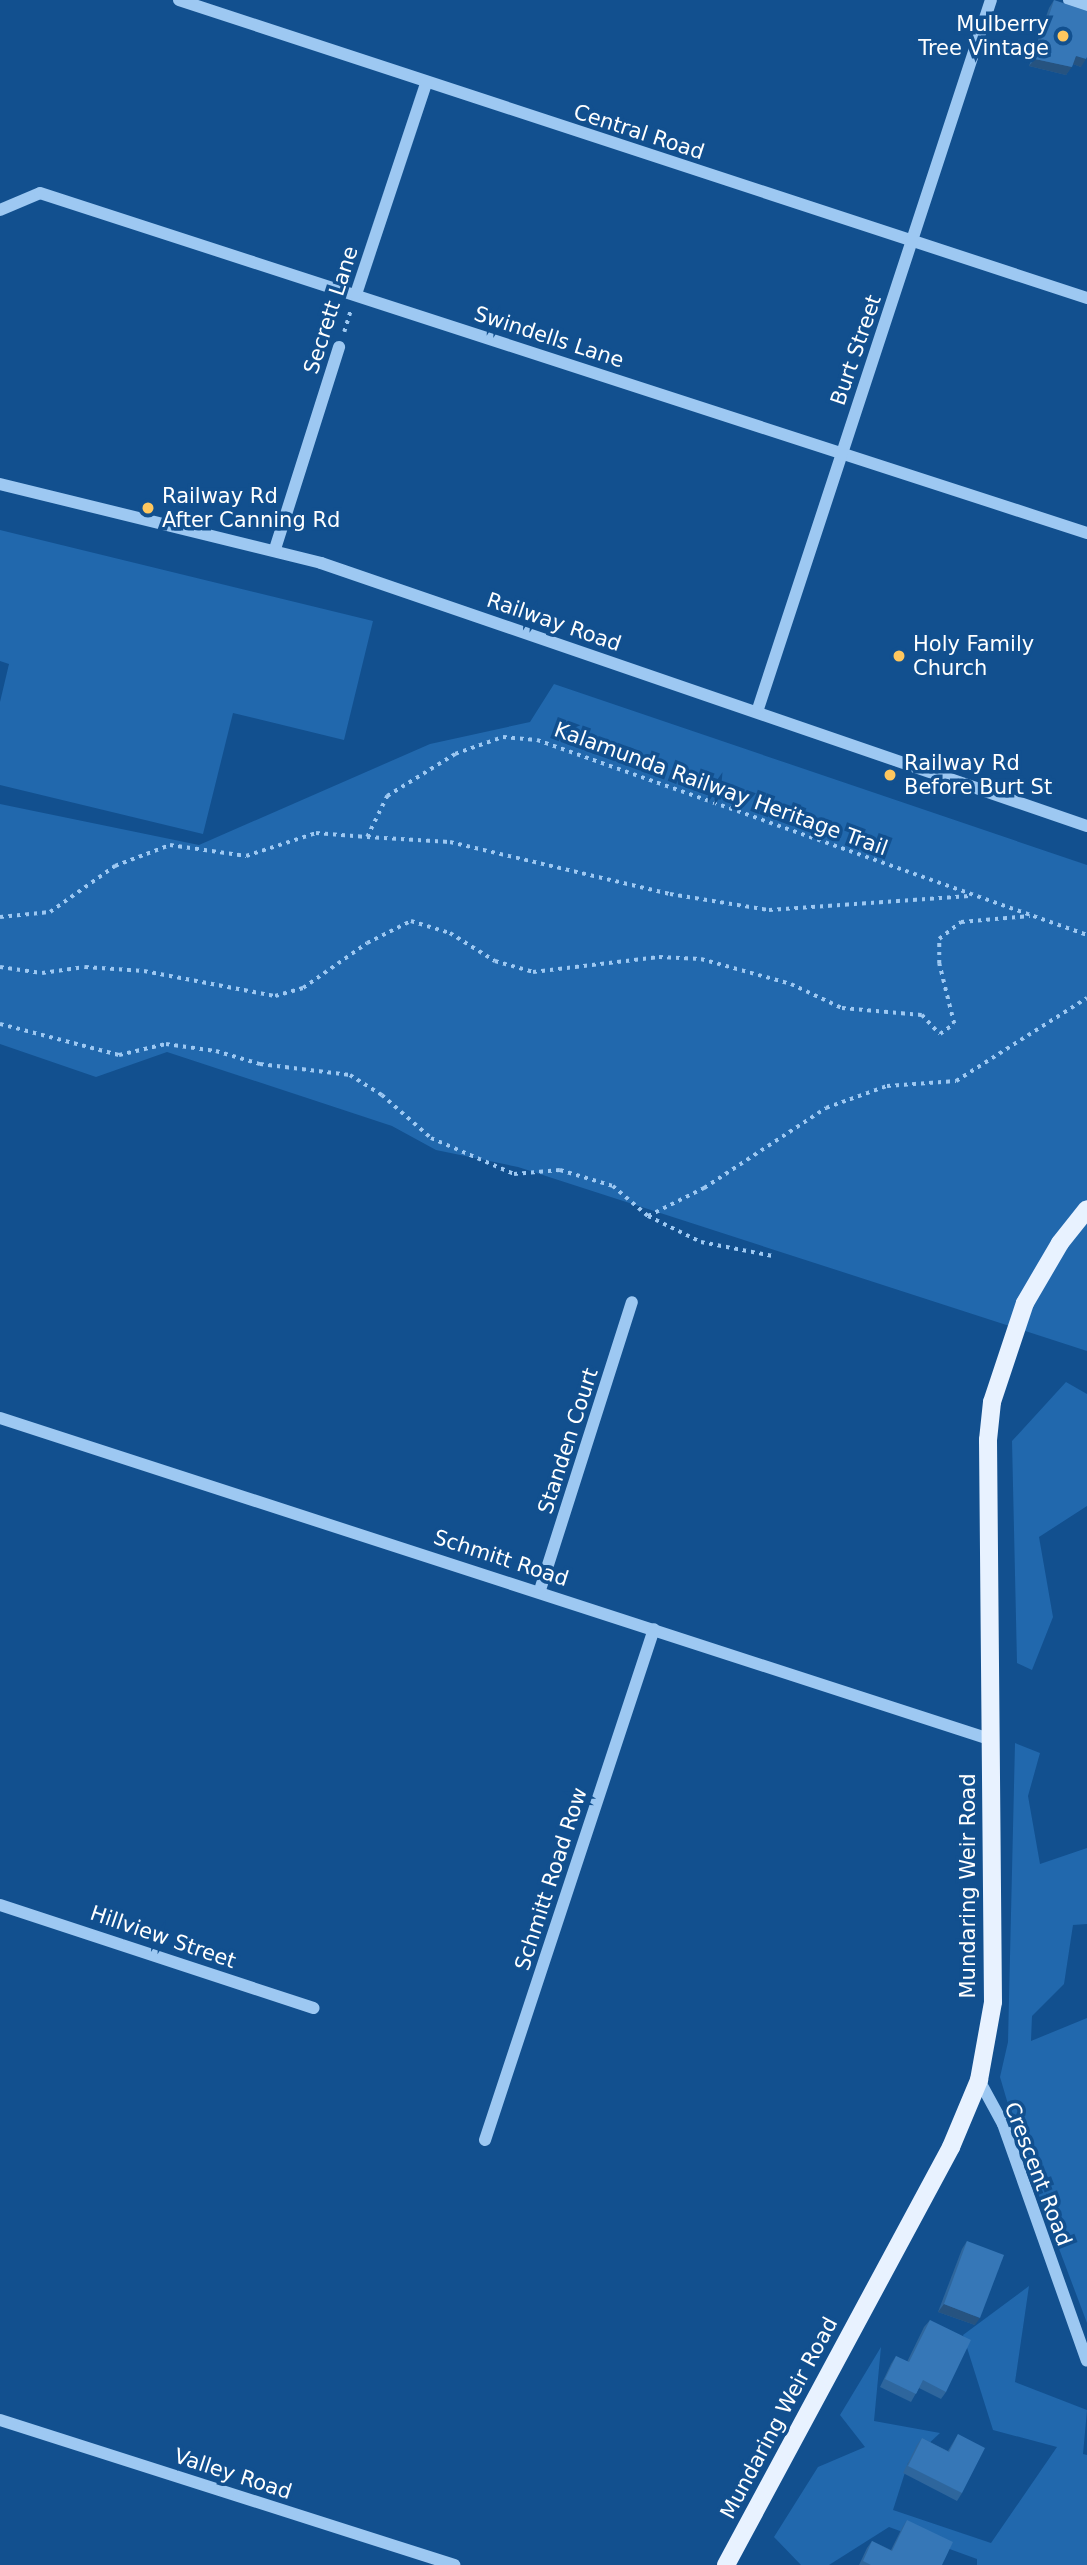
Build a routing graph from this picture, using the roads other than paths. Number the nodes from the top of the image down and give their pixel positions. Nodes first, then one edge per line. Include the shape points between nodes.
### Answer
1 (179, 0) edge
2 (991, 0) edge
3 (1069, 0) edge
4 (1087, 6) edge
5 (426, 84) junction
6 (0, 210) edge
7 (914, 241) junction
8 (356, 294) junction
9 (1087, 298) edge
10 (339, 347) road end
11 (841, 452) junction
12 (0, 484) edge
13 (1087, 533) edge
14 (275, 549) junction
15 (757, 712) junction
16 (1087, 826) edge
17 (1087, 1209) edge
18 (632, 1303) dead end
19 (0, 1418) edge
20 (540, 1590) junction
21 (654, 1629) junction
22 (989, 1738) junction
23 (0, 1905) edge
24 (313, 2008) dead end
25 (979, 2080) junction
26 (485, 2140) dead end
27 (1087, 2361) edge
28 (0, 2420) edge
29 (454, 2565) edge
30 (726, 2565) edge

1 - 5 street, Central Road
2 - 7 street, Burt Street
3 - 4 street
5 - 7 street, Central Road
5 - 8 street, Secrett Lane
6 - 8 street, Swindells Lane via 40,193
7 - 9 street, Central Road
7 - 11 street, Burt Street
8 - 11 street, Swindells Lane
10 - 14 street, Secrett Lane
11 - 13 street, Swindells Lane
11 - 15 street, Burt Street
12 - 14 street, Railway Road
14 - 15 street, Railway Road
15 - 16 street, Railway Road
17 - 22 main road, Mundaring Weir Road via 1060,1243 1025,1303 992,1402 988,1440
18 - 20 street, Standen Court
19 - 20 street, Schmitt Road
20 - 21 street, Schmitt Road
21 - 22 street, Schmitt Road
21 - 26 street, Schmitt Road Row
22 - 25 main road, Mundaring Weir Road via 993,2002
23 - 24 street, Hillview Street
25 - 27 street, Crescent Road via 1003,2124
25 - 30 main road, Mundaring Weir Road via 951,2147
28 - 29 street, Valley Road

